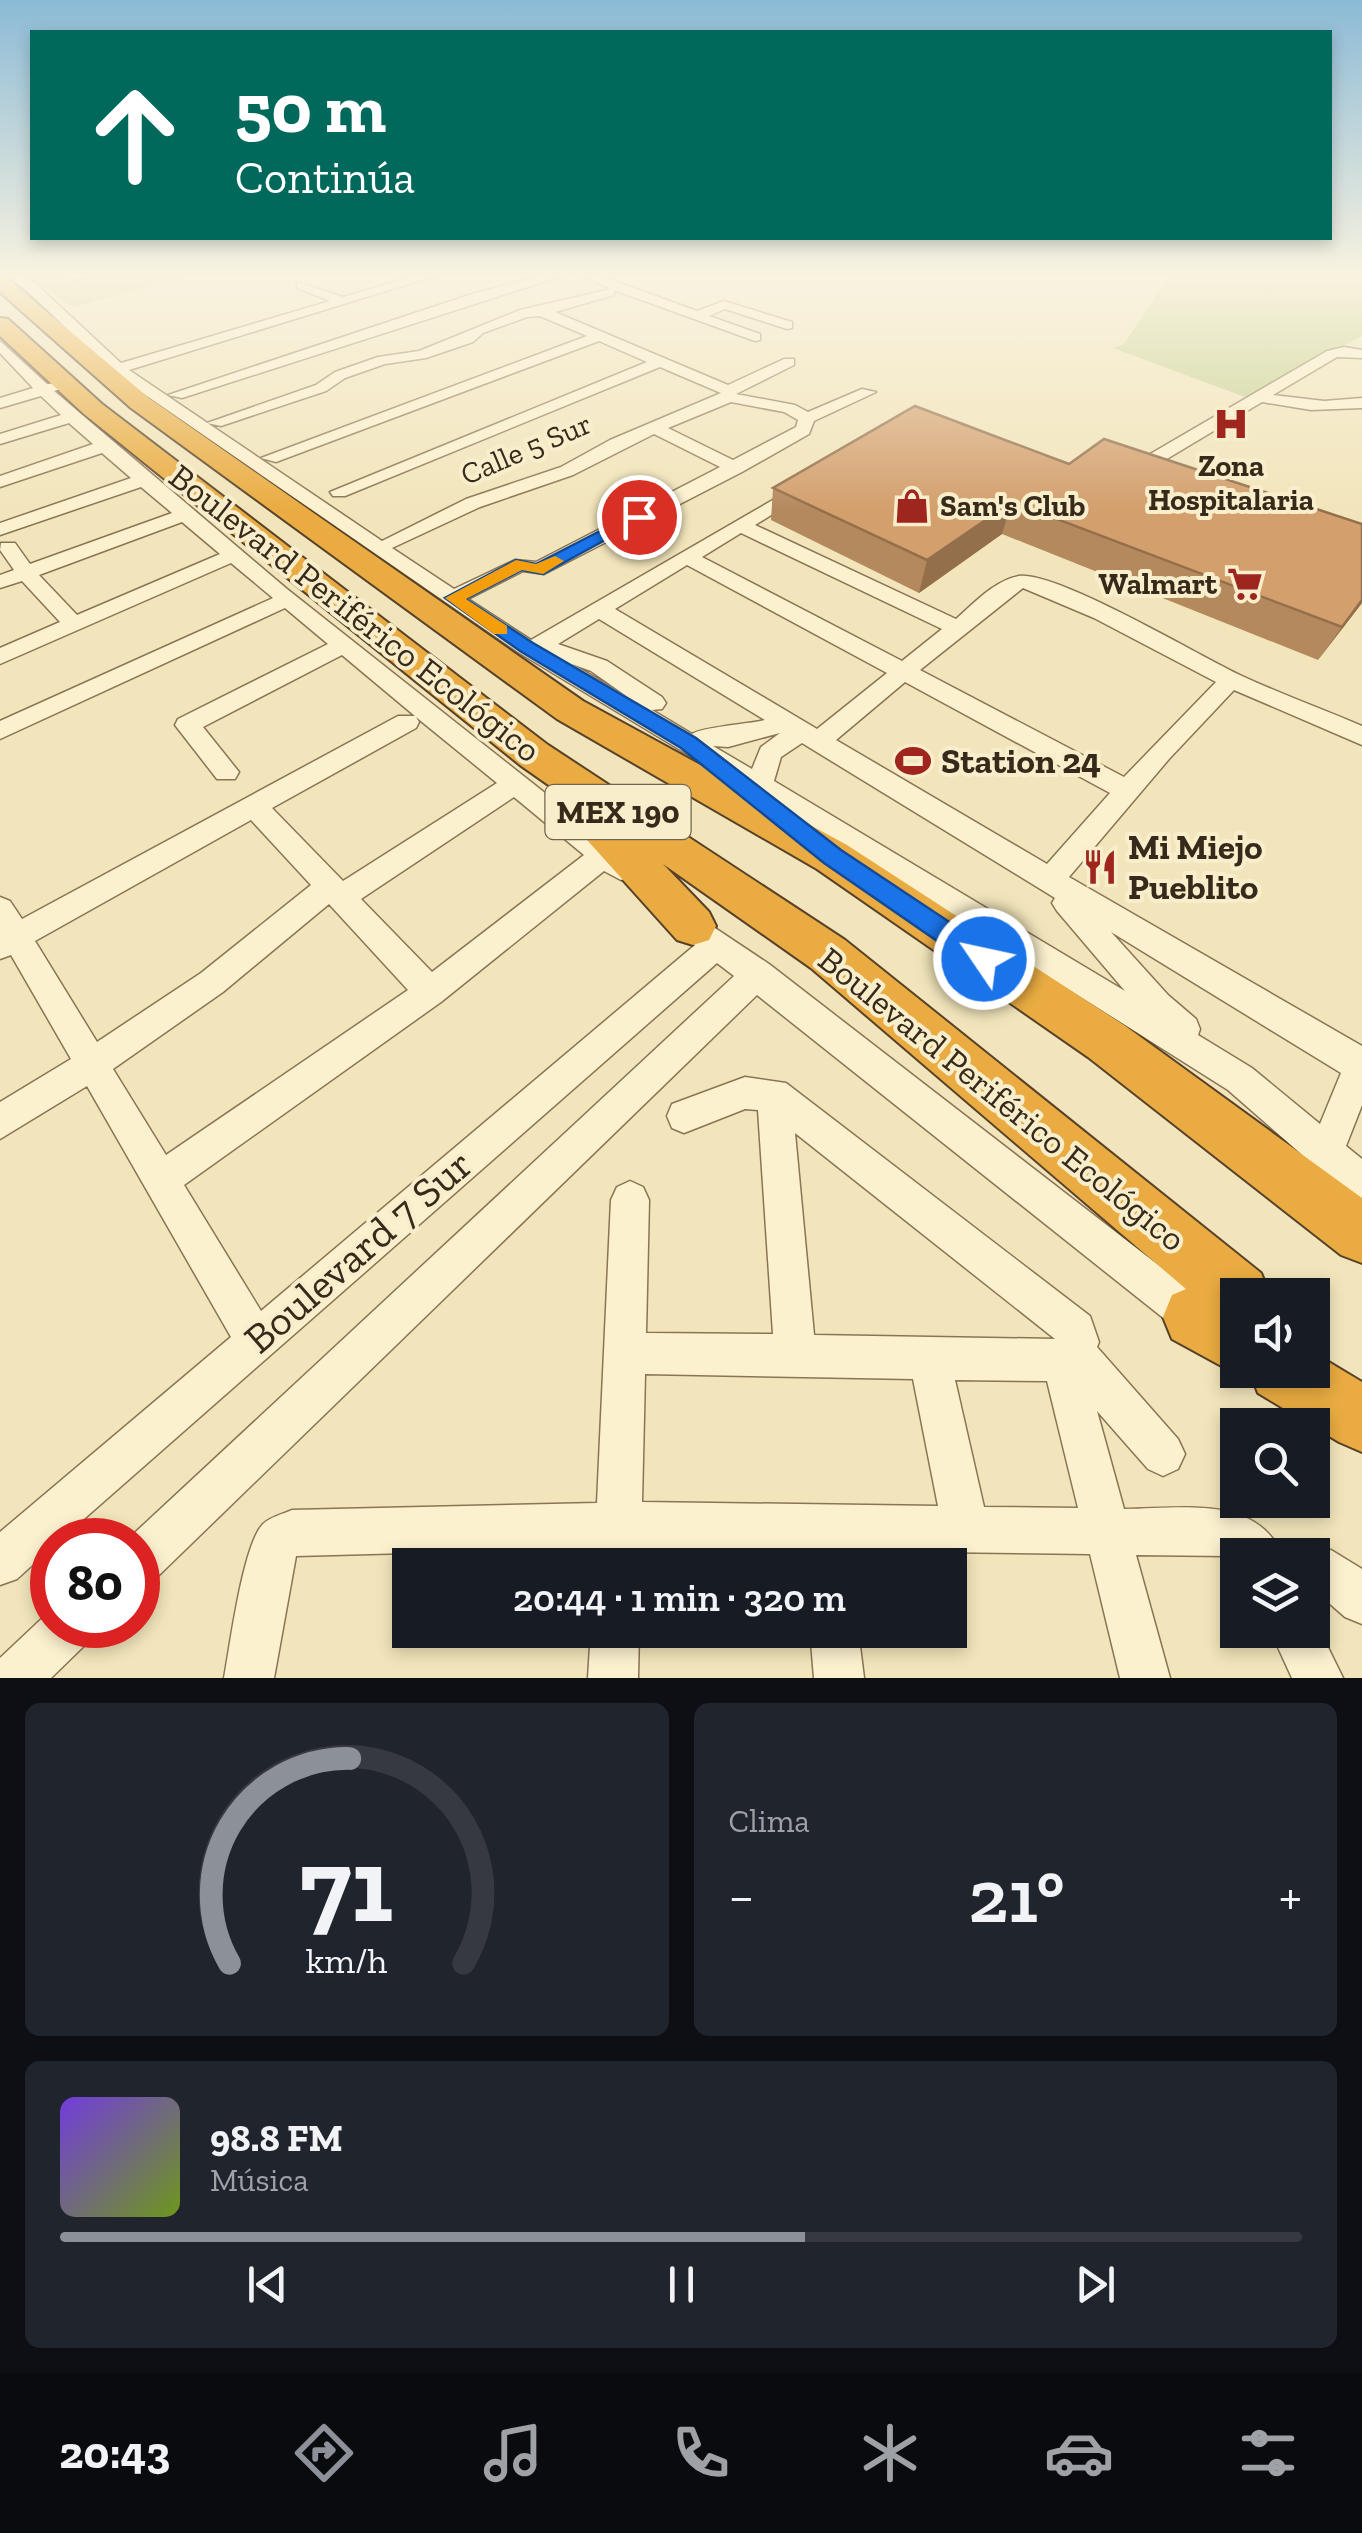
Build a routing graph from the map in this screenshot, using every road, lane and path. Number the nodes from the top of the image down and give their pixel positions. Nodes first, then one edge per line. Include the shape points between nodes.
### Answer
1 (9, 353) edge
2 (23, 353) edge
3 (90, 353) edge
4 (95, 353) edge
5 (169, 353) edge
6 (300, 353) edge
7 (426, 353) edge
8 (553, 353) edge
9 (645, 353) edge
10 (1335, 353) edge
11 (238, 359) dead end
12 (662, 361) junction
13 (789, 362) dead end
14 (254, 368) junction
15 (112, 371) junction
16 (868, 392) dead end
17 (728, 394) junction
18 (176, 396) dead end
19 (1260, 397) junction
20 (58, 398) junction
21 (1362, 402) edge
22 (0, 403) edge
23 (807, 422) junction
24 (216, 423) dead end
25 (654, 428) junction
26 (0, 439) edge
27 (102, 447) junction
28 (270, 458) dead end
29 (736, 468) junction
30 (821, 477) edge
31 (1174, 481) edge
32 (0, 482) edge
33 (134, 483) dead end
34 (338, 492) dead end
35 (184, 514) junction
36 (740, 525) junction
37 (4, 538) edge
38 (391, 542) dead end
39 (233, 555) junction
40 (686, 558) junction
41 (26, 573) junction
42 (0, 582) edge
43 (454, 598) junction
44 (286, 600) junction
45 (597, 608) junction
46 (73, 624) junction
47 (958, 628) junction
48 (342, 646) junction
49 (532, 647) junction
50 (0, 657) edge
51 (904, 670) junction
52 (1232, 680) junction
53 (407, 722) dead end
54 (0, 731) edge
55 (802, 733) junction
56 (1362, 736) edge
57 (696, 740) junction
58 (524, 769) junction
59 (226, 772) dead end
60 (764, 776) junction
61 (1127, 790) junction
62 (253, 805) junction
63 (604, 855) junction
64 (832, 857) junction
65 (884, 858) junction
66 (1048, 882) junction
67 (335, 892) junction
68 (6, 930) edge
69 (706, 935) junction
70 (758, 974) junction
71 (430, 992) junction
72 (93, 1064) junction
73 (1361, 1064) edge
74 (1240, 1079) junction
75 (774, 1096) junction
76 (684, 1116) dead end
77 (0, 1122) edge
78 (1331, 1139) junction
79 (1362, 1160) edge
80 (161, 1180) junction
81 (1362, 1183) edge
82 (630, 1200) dead end
83 (1362, 1234) edge
84 (1220, 1320) edge
85 (1220, 1322) edge
86 (255, 1339) junction
87 (795, 1352) junction
88 (624, 1354) junction
89 (1069, 1356) junction
90 (930, 1360) junction
91 (1330, 1370) edge
92 (1281, 1388) edge
93 (1311, 1388) edge
94 (1362, 1396) edge
95 (1362, 1419) edge
96 (1362, 1453) edge
97 (1163, 1454) dead end
98 (966, 1531) junction
99 (1106, 1531) junction
100 (1236, 1538) edge
101 (160, 1541) edge
102 (618, 1545) edge
103 (825, 1547) edge
104 (0, 1562) edge
105 (47, 1648) edge
106 (614, 1648) edge
107 (836, 1648) edge
108 (1303, 1648) edge
109 (15, 1678) edge
110 (250, 1678) edge
111 (613, 1678) edge
112 (839, 1678) edge
113 (1145, 1678) edge
114 (1318, 1678) edge

1 - 20 street
2 - 20 highway, Boulevard Periférico Ecológico / MEX 190
3 - 15 highway, Boulevard Periférico Ecológico / MEX 190
4 - 15 street, Boulevard Periférico Ecológico
5 - 15 street
6 - 14 street
7 - 24 street via 384,360
8 - 28 street
9 - 12 street
10 - 19 street
11 - 14 street
12 - 17 street
12 - 34 street
13 - 17 street, Calle 5 Sur
14 - 18 street
15 - 43 street, Boulevard Periférico Ecológico
15 - 64 highway, Boulevard Periférico Ecológico / MEX 190 via 156,414 570,710
16 - 23 street
17 - 23 street via 789,408
17 - 25 street, Calle 5 Sur
19 - 21 street via 1337,408
19 - 31 street via 1146,464
20 - 22 street
20 - 26 street
20 - 27 street
20 - 58 highway, Boulevard Periférico Ecológico / MEX 190
23 - 29 street
25 - 29 street
25 - 38 street, Calle 5 Sur via 568,472 473,503
27 - 32 street
27 - 35 street
29 - 43 street via 537,570 522,564
30 - 36 street
33 - 37 street
35 - 39 street
35 - 41 street
36 - 40 street
36 - 47 street
37 - 41 street
39 - 44 street
39 - 46 street
40 - 45 street
40 - 51 street
41 - 42 street
41 - 46 street
43 - 49 street, Boulevard Periférico Ecológico
44 - 48 street
44 - 54 street
45 - 49 street
45 - 55 street
46 - 50 street
47 - 51 street
47 - 52 street via 1008,587 1035,584
48 - 58 street
48 - 59 street via 187,725
49 - 57 street, Boulevard Periférico Ecológico
51 - 55 street
51 - 61 street
52 - 56 street
52 - 61 street
53 - 62 street
55 - 57 street
55 - 60 street via 775,746 765,758
55 - 66 street
57 - 60 street
57 - 64 highway
57 - 65 street, Boulevard Periférico Ecológico
58 - 63 street
58 - 67 street
58 - 69 highway
58 - 84 highway, Boulevard Periférico Ecológico / MEX 190 via 828,954
60 - 65 street
61 - 66 street
62 - 67 street
62 - 68 street
63 - 69 street
63 - 71 street
64 - 83 highway, Boulevard Periférico Ecológico / MEX 190 via 1106,1041
65 - 74 street, Boulevard Periférico Ecológico
66 - 73 street
66 - 74 street via 1157,1005
67 - 71 street
67 - 72 street
68 - 72 street
69 - 70 street
69 - 86 street, Boulevard 7 Sur
70 - 85 street
70 - 101 street, Boulevard 7 Sur
71 - 80 street
72 - 77 street
72 - 80 street
73 - 78 street
74 - 78 street
74 - 81 street, Boulevard Periférico Ecológico
75 - 76 street via 745,1094
75 - 87 street
75 - 89 street via 1076,1330 1079,1342
78 - 79 street
80 - 86 street
82 - 88 street
86 - 104 street, Boulevard 7 Sur
87 - 88 street
87 - 90 street
88 - 102 street
89 - 90 street
89 - 97 street
89 - 99 street
90 - 98 street
91 - 94 highway
92 - 96 street
93 - 95 highway
98 - 99 street
98 - 103 street
99 - 100 street
99 - 113 street
102 - 103 street
102 - 110 street via 292,1533 272,1553
105 - 109 street
106 - 111 street
107 - 112 street
108 - 114 street

